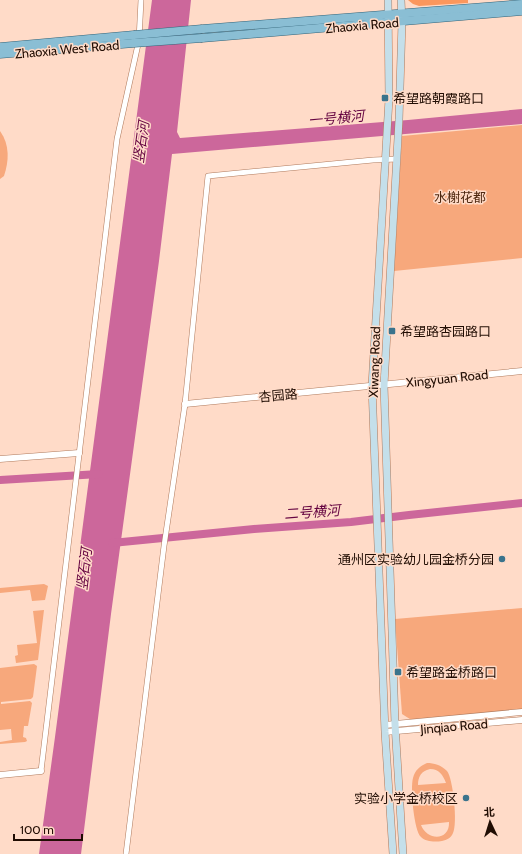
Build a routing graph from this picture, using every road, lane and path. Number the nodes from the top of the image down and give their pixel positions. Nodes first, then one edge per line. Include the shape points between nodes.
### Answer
1 (141, 0) edge
2 (388, 0) edge
3 (401, 0) edge
4 (522, 4) edge
5 (522, 12) edge
6 (388, 14) junction
7 (401, 18) junction
8 (388, 23) junction
9 (134, 34) joint
10 (134, 43) joint
11 (0, 47) edge
12 (0, 54) edge
13 (384, 159) junction
14 (397, 159) junction
15 (522, 371) edge
16 (384, 385) junction
17 (372, 386) junction
18 (185, 404) junction
19 (79, 453) junction
20 (0, 459) edge
21 (522, 712) edge
22 (522, 720) edge
23 (385, 728) junction
24 (395, 728) junction
25 (41, 771) joint
26 (0, 775) edge
27 (126, 854) edge
28 (393, 854) edge
29 (403, 854) edge

1 - 19 street via 139,40 117,139
2 - 6 main road, Xiwang Road
3 - 7 main road, Xiwang Road
4 - 7 main road, Zhaoxia Road
5 - 7 main road, Zhaoxia Road
6 - 7 main road, Zhaoxia Road
6 - 8 main road, Xiwang Road
6 - 9 main road, Zhaoxia Road, bridge
7 - 8 main road, Zhaoxia Road
7 - 14 main road, Xiwang Road
8 - 10 main road, Zhaoxia Road, bridge
8 - 13 main road, Xiwang Road via 388,99
9 - 11 main road, Zhaoxia West Road
10 - 12 main road, Zhaoxia West Road
13 - 14 street
13 - 17 main road, Xiwang Road
13 - 18 street via 208,176
14 - 16 main road, Xiwang Road
15 - 16 street, Xingyuan Road
16 - 17 street, Xingyuan Road
16 - 24 main road, Xiwang Road
17 - 18 street, 杏园路
17 - 23 main road, Xiwang Road
18 - 27 street via 164,546
19 - 20 street
19 - 25 street
21 - 24 street, Jinqiao Road
22 - 24 street, Jinqiao Road
23 - 24 street, Jinqiao Road
23 - 28 main road, Xiwang Road
24 - 29 main road, Xiwang Road
25 - 26 street

